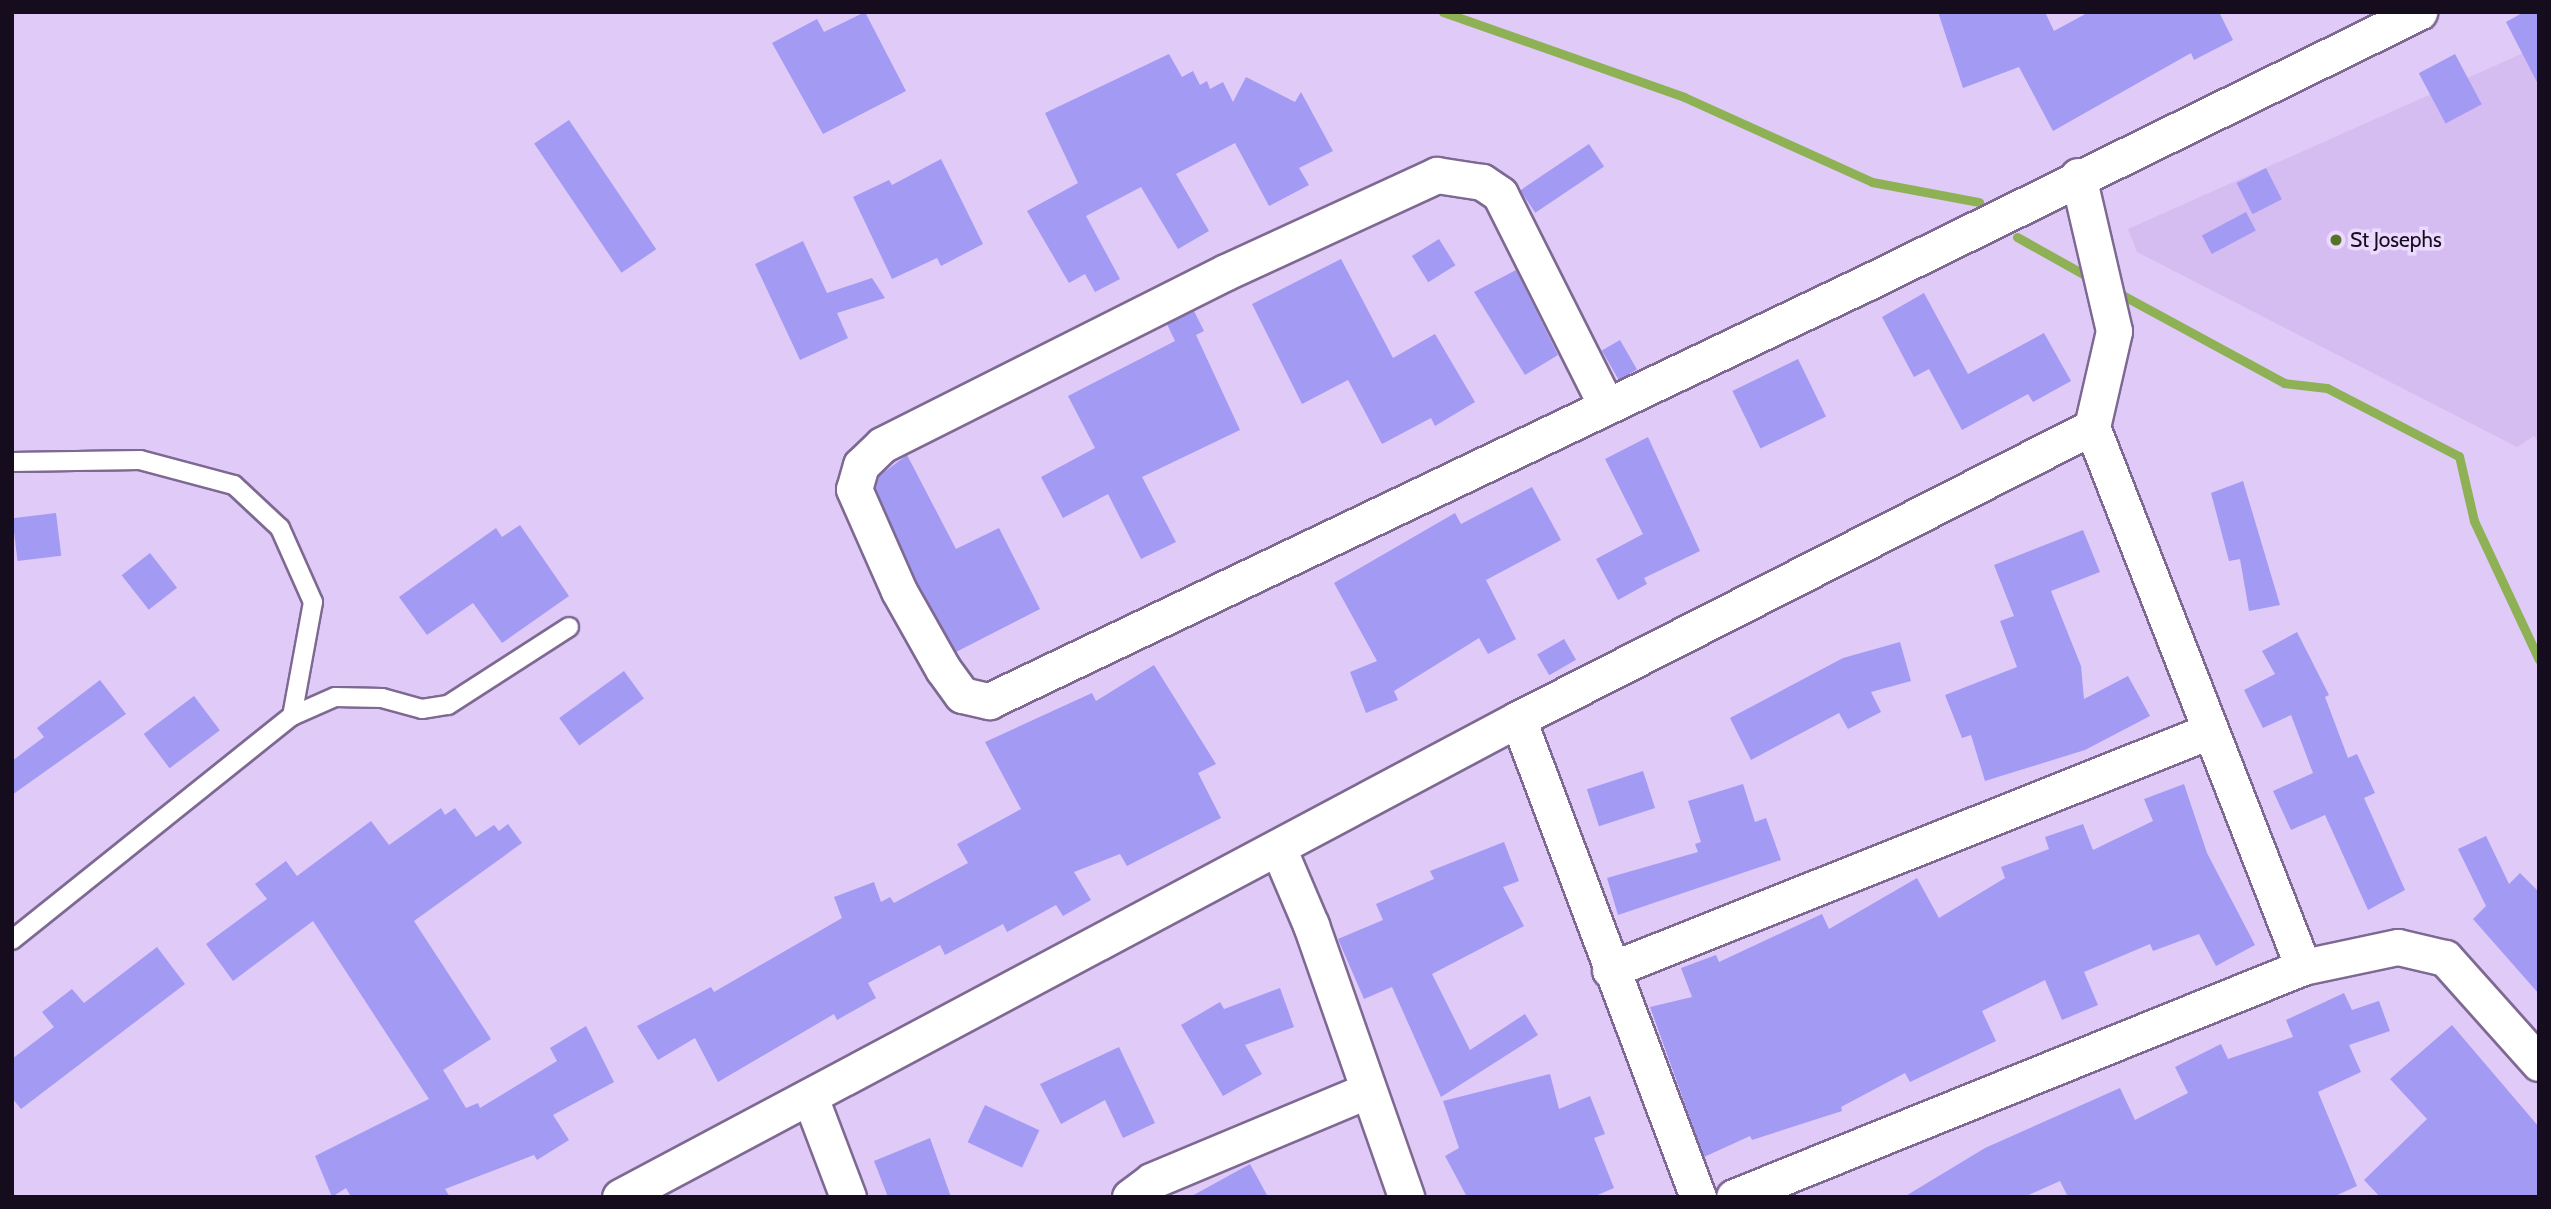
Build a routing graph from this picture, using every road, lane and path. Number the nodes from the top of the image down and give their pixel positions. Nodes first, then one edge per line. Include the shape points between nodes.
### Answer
1 (2419, 12) edge
2 (2078, 177) junction
3 (1606, 405) junction
4 (2092, 427) junction
5 (12, 462) edge
6 (569, 627) dead end
7 (292, 716) junction
8 (1518, 719) junction
9 (2207, 732) junction
10 (1279, 850) junction
11 (12, 940) edge
12 (2303, 967) junction
13 (1611, 970) junction
14 (2539, 1063) edge
15 (1366, 1091) junction
16 (810, 1097) junction
17 (620, 1197) edge
18 (848, 1197) edge
19 (1130, 1197) edge
20 (1406, 1197) edge
21 (1698, 1197) edge
22 (1734, 1197) edge

1 - 2 street
2 - 3 street
2 - 4 street via 2114,331
3 - 3 street via 989,701 962,695 943,669 899,591 854,489 861,465 882,445 1226,272 1437,174 1482,182 1500,194
4 - 8 street
4 - 9 street
5 - 7 lane via 140,460 234,485 280,528 313,602
6 - 7 lane via 449,705 422,709 382,698 334,696
7 - 11 lane
8 - 10 street
8 - 13 street
9 - 12 street
9 - 13 street
10 - 15 street via 1311,925
10 - 16 street via 963,1010
12 - 14 street via 2398,947 2445,958
12 - 22 street
13 - 21 street
15 - 19 street via 1151,1181
15 - 20 street
16 - 17 street
16 - 18 street

